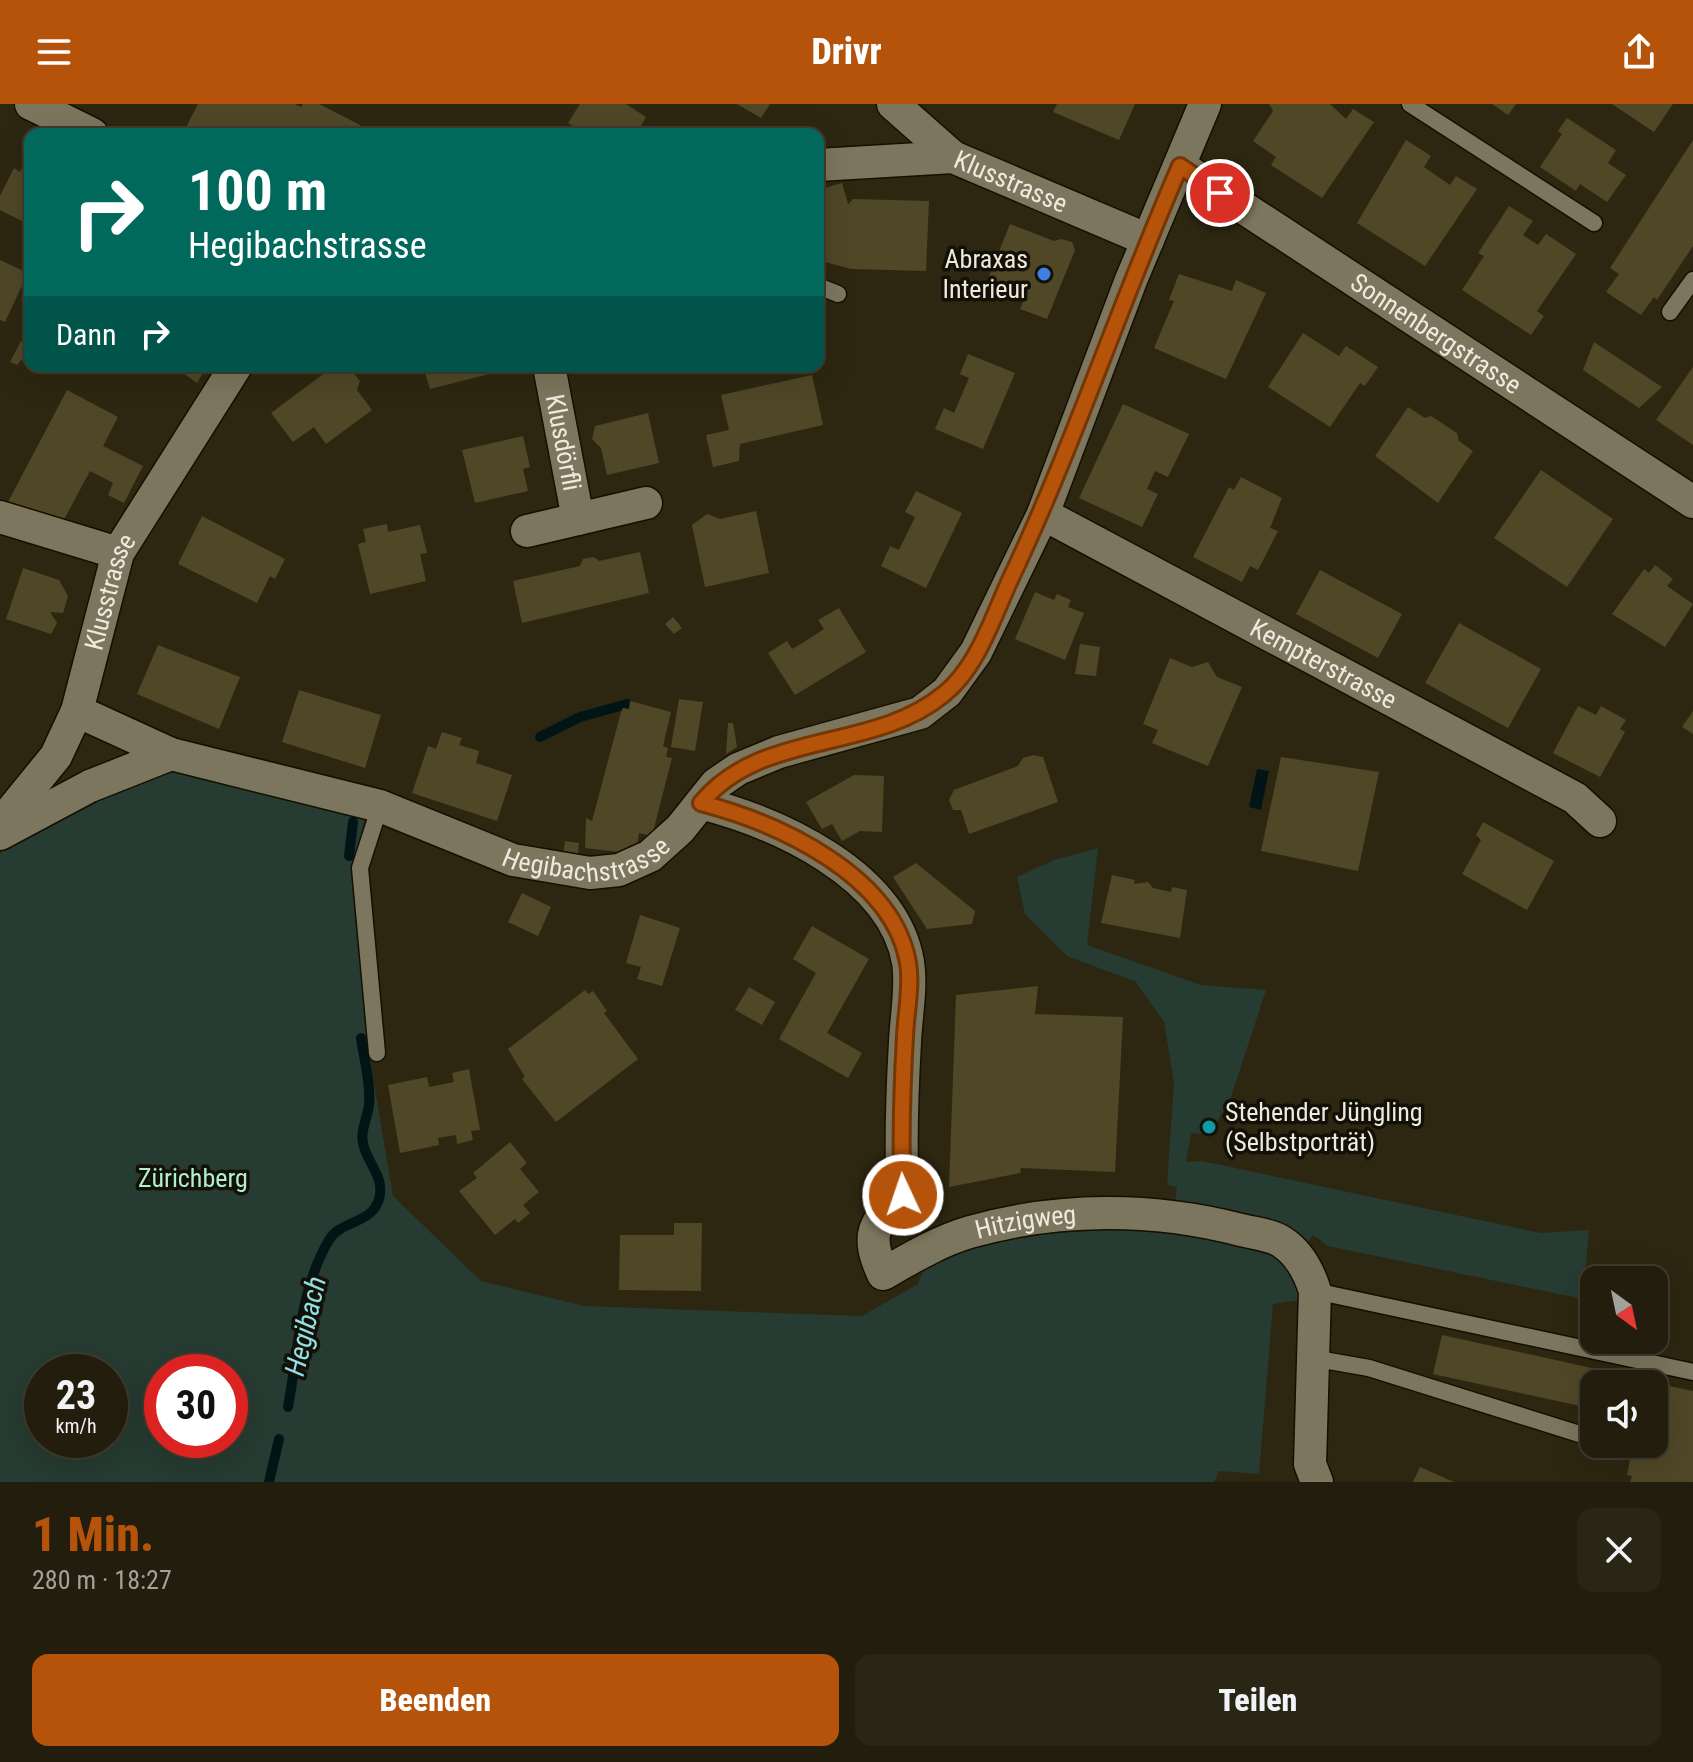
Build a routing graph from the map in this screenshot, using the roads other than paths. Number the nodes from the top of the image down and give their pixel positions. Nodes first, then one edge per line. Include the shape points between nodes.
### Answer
1 (31, 104) edge
2 (893, 104) edge
3 (1205, 104) edge
4 (1410, 104) edge
5 (80, 128) edge
6 (953, 157) junction
7 (824, 165) edge
8 (1180, 166) junction
9 (1594, 223) dead end
10 (1148, 240) junction
11 (1693, 280) edge
12 (824, 288) edge
13 (838, 294) dead end
14 (1670, 312) dead end
15 (232, 372) edge
16 (550, 372) edge
17 (1693, 502) edge
18 (646, 503) dead end
19 (1043, 514) junction
20 (0, 517) edge
21 (578, 519) junction
22 (527, 531) dead end
23 (118, 553) junction
24 (77, 711) junction
25 (171, 754) junction
26 (701, 803) junction
27 (380, 806) junction
28 (1600, 821) dead end
29 (0, 825) edge
30 (0, 834) edge
31 (377, 1053) dead end
32 (1315, 1291) junction
33 (1312, 1358) junction
34 (1693, 1372) edge
35 (1580, 1434) edge
36 (1317, 1482) edge

1 - 5 street
2 - 6 street
3 - 8 street, Hegibachstrasse
4 - 9 lane
6 - 7 street, Klusstrasse
6 - 10 street, Klusstrasse
8 - 10 street, Hegibachstrasse
8 - 17 street, Sonnenbergstrasse
10 - 19 street, Hegibachstrasse
11 - 14 lane
12 - 13 lane
15 - 23 street, Klusstrasse
16 - 21 street, Klusdörfli
18 - 21 street, Klusdörfli
19 - 26 street, Hegibachstrasse via 976,652 947,692 920,713 779,752 738,769
19 - 28 street, Kempterstrasse via 1575,798
20 - 23 street
21 - 22 street, Klusdörfli
23 - 24 street, Klusstrasse
24 - 25 street, Hegibachstrasse
24 - 29 street, Klusstrasse via 56,756
25 - 27 street, Hegibachstrasse
25 - 30 street via 90,786
26 - 27 street, Hegibachstrasse via 650,856 619,870 590,873 513,860
26 - 32 street, Hitzigweg via 737,812 810,845 884,907 901,935 908,965 900,1136 903,1195 881,1219 871,1240 883,1274 971,1232 1071,1214 1154,1213 1280,1240 1300,1260
27 - 31 lane via 360,868
32 - 33 street
32 - 34 lane
33 - 35 lane via 1369,1368
33 - 36 street via 1310,1464

